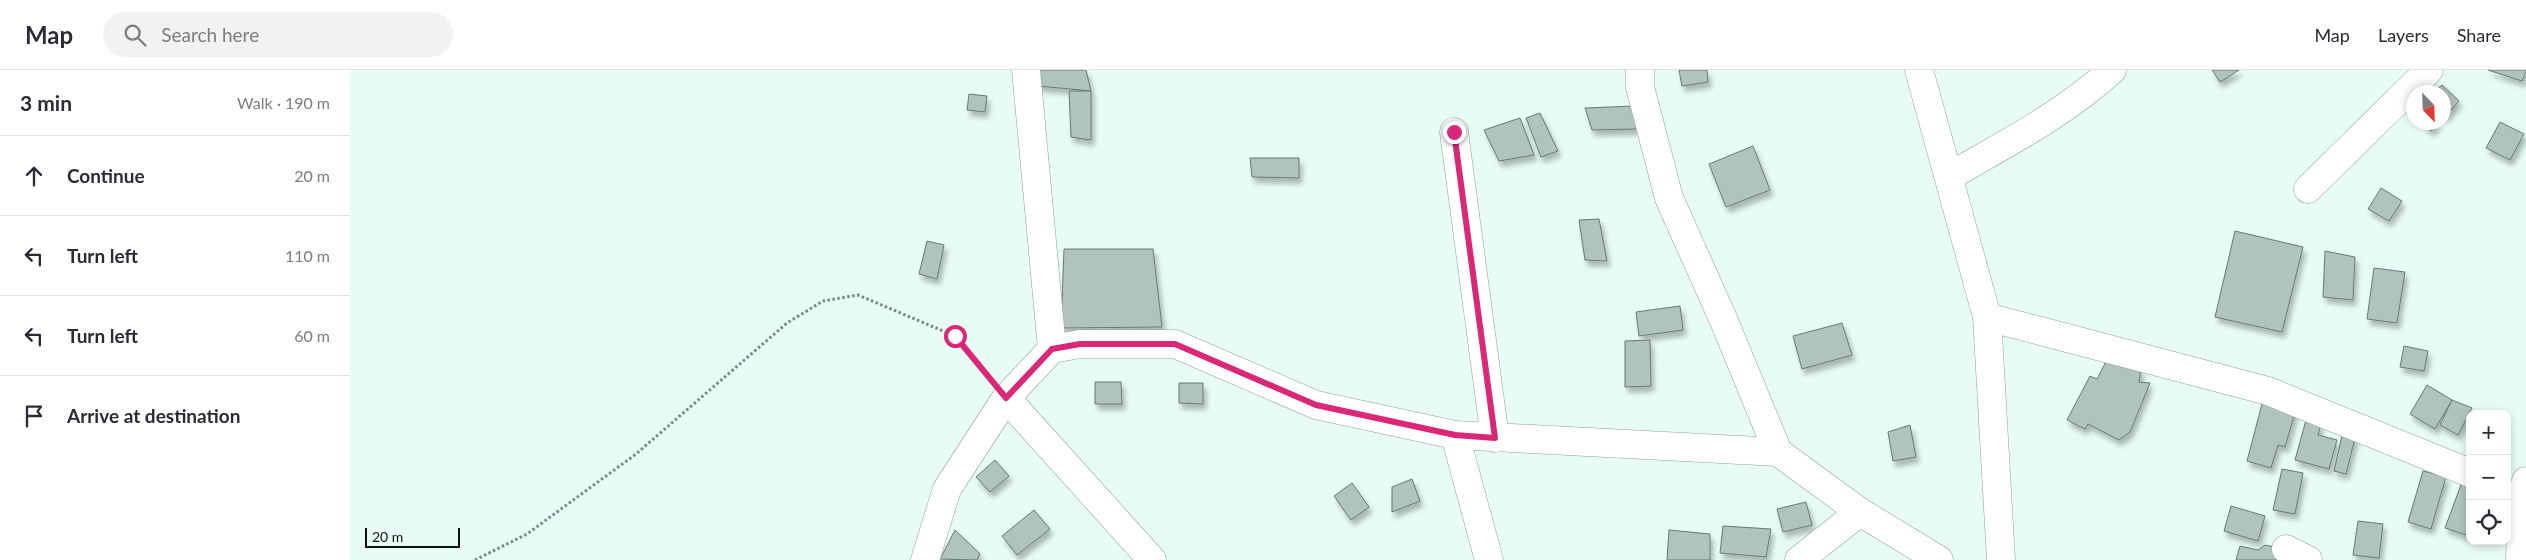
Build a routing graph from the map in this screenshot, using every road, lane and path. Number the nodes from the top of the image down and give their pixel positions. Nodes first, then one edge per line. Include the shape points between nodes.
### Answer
1 (1026, 70) edge
2 (1640, 70) edge
3 (1919, 70) edge
4 (2112, 70) edge
5 (2429, 70) edge
6 (1454, 132) dead end
7 (1950, 176) junction
8 (2308, 189) dead end
9 (1988, 317) junction
10 (1052, 349) junction
11 (1006, 398) junction
12 (1455, 435) junction
13 (1495, 438) junction
14 (1778, 452) junction
15 (2466, 471) edge
16 (2518, 488) edge
17 (1860, 512) junction
18 (475, 560) edge
19 (924, 560) edge
20 (1152, 560) edge
21 (1489, 560) edge
22 (1799, 560) edge
23 (1939, 560) edge
24 (2002, 560) edge
25 (2520, 560) edge

1 - 10 street
2 - 14 street via 1640,87 1669,198
3 - 7 street
4 - 7 street via 2053,116
5 - 8 street
6 - 13 street
7 - 9 street
9 - 15 street via 2268,391
9 - 24 street
10 - 11 street
10 - 12 street via 1080,344 1175,344 1316,405
11 - 18 path via 955,336 858,295 823,301 787,323 636,454 527,534
11 - 19 street via 947,489
11 - 20 street
12 - 13 street
12 - 21 street
13 - 14 street
14 - 17 street
16 - 25 street
17 - 22 street
17 - 23 street

